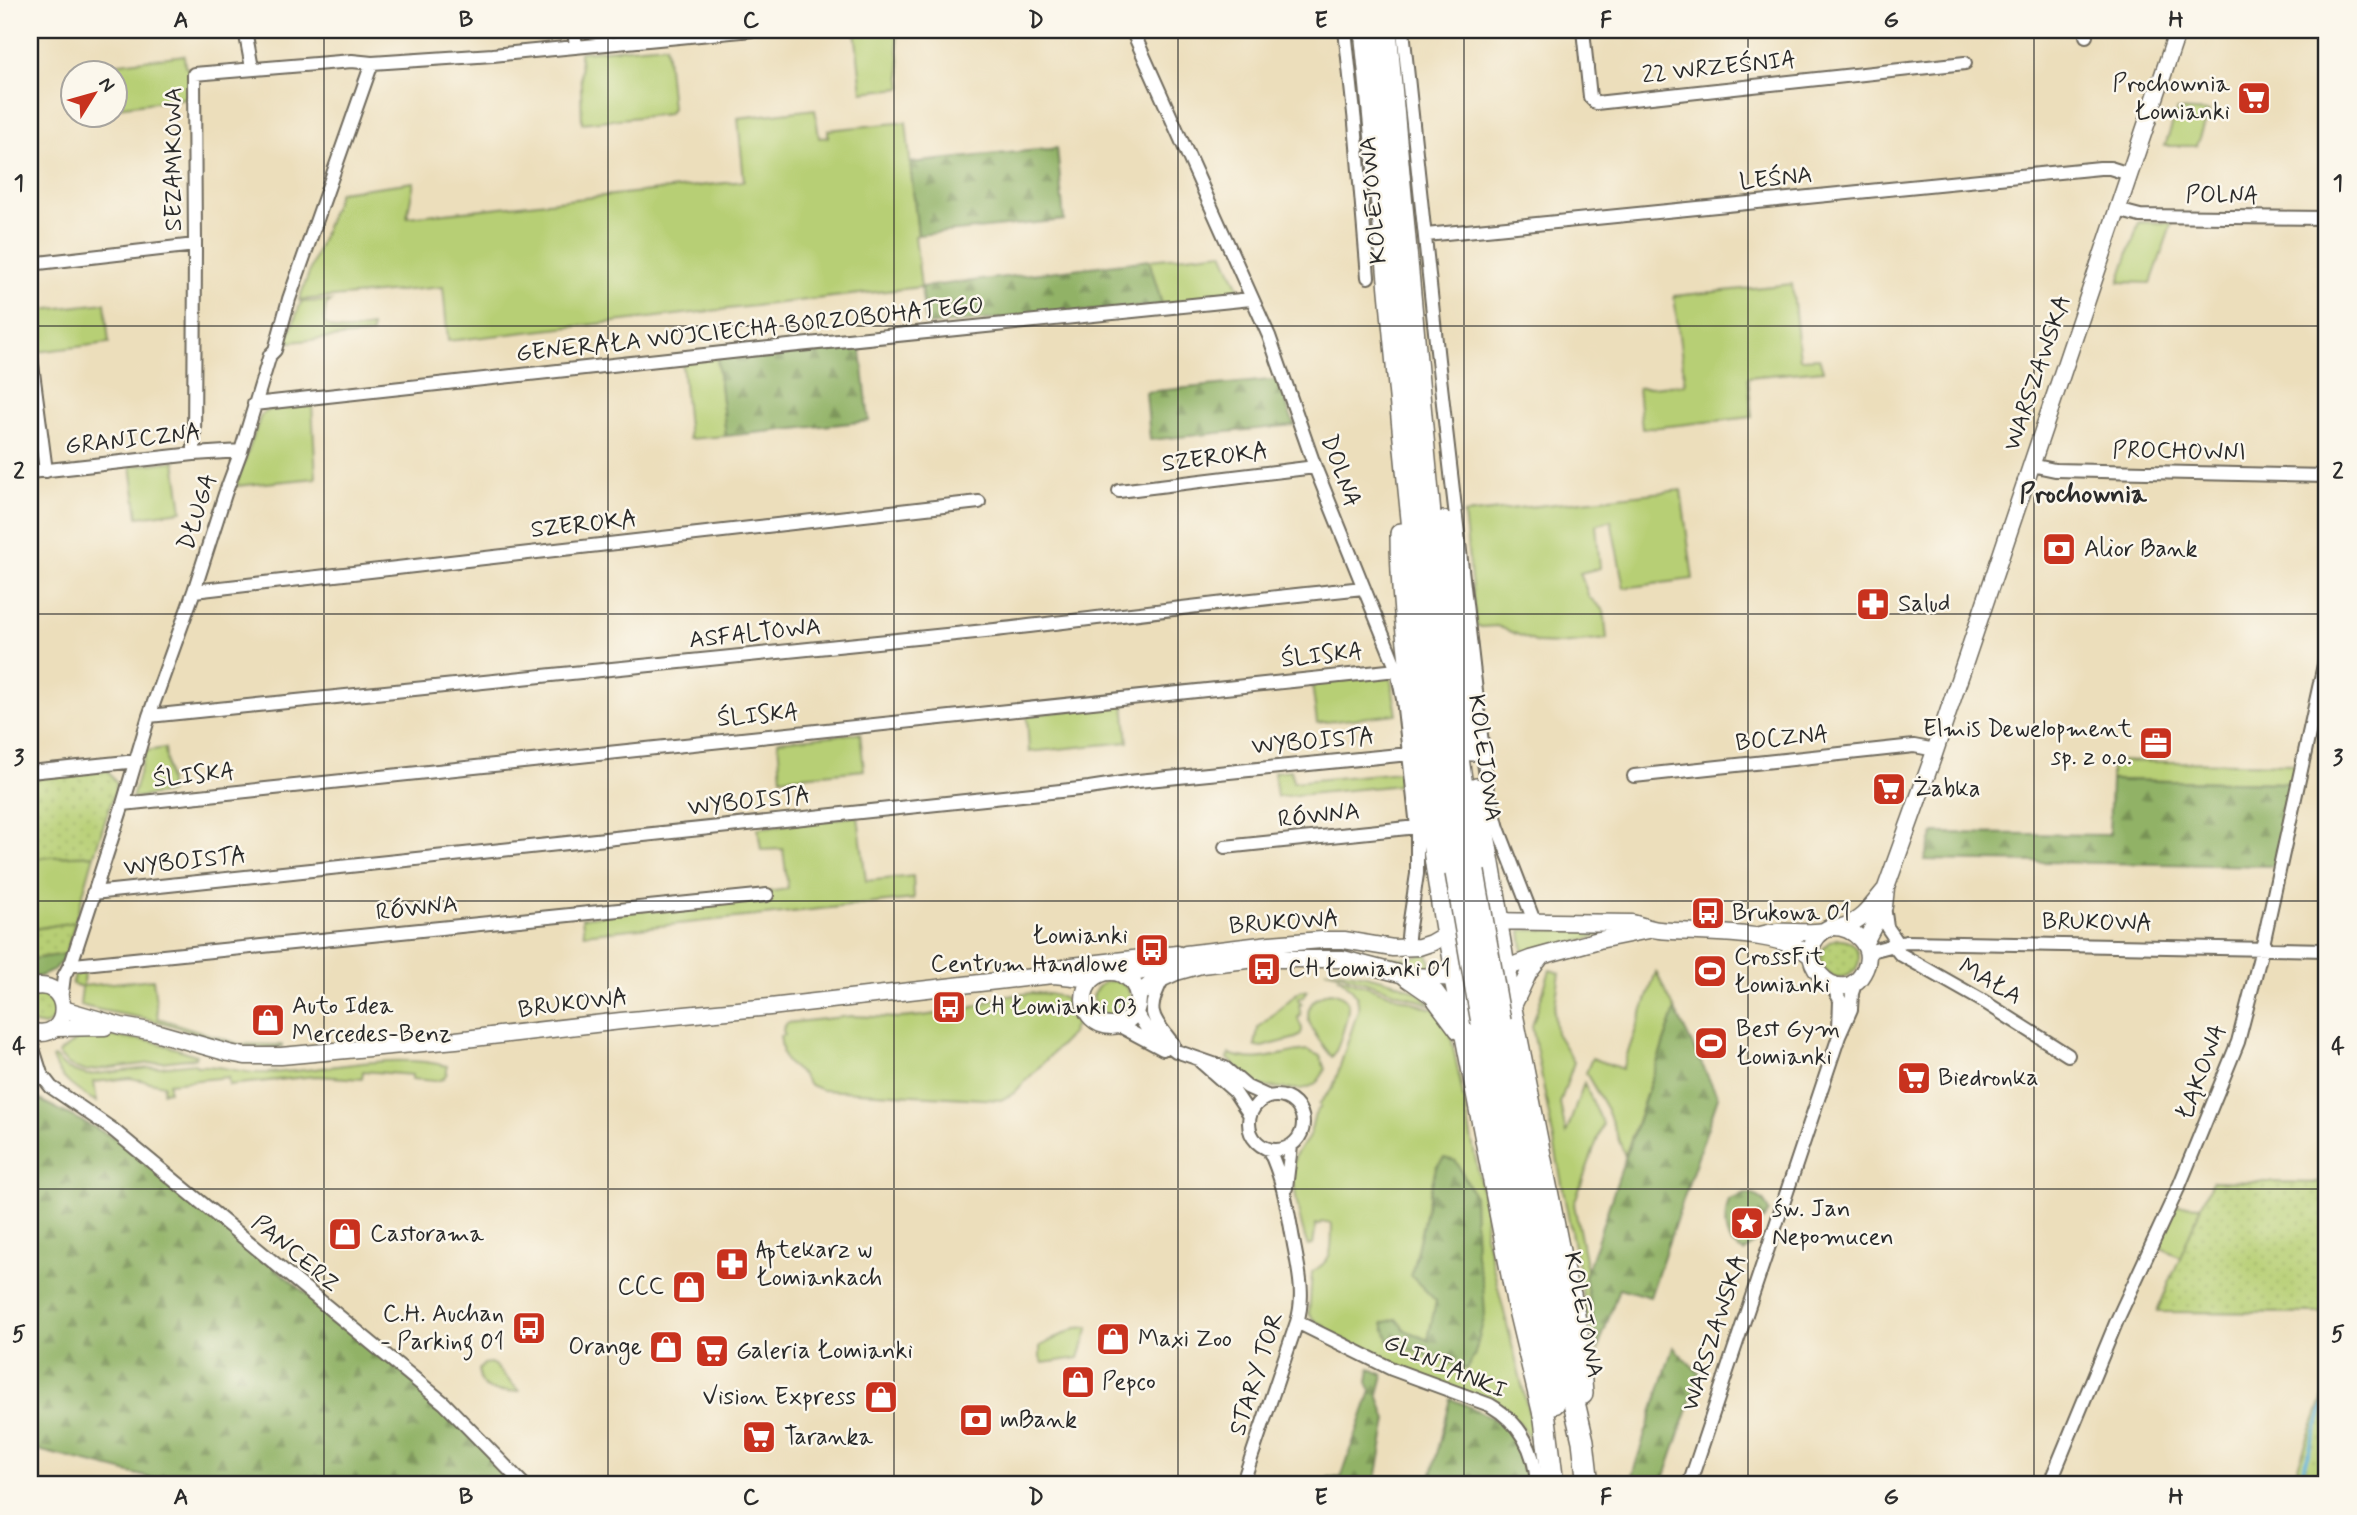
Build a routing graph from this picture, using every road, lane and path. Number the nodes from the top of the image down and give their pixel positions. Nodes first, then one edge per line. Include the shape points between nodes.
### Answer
1 (245, 30) edge
2 (574, 30) edge
3 (752, 30) edge
4 (1132, 30) edge
5 (1345, 30) edge
6 (1365, 30) edge
7 (1386, 30) edge
8 (1403, 30) edge
9 (1583, 30) edge
10 (2178, 30) edge
11 (576, 47) junction
12 (372, 63) junction
13 (1965, 63) dead end
14 (252, 68) junction
15 (2129, 174) junction
16 (2117, 210) junction
17 (2327, 218) edge
18 (1426, 235) junction
19 (195, 245) junction
20 (30, 264) edge
21 (1368, 277) dead end
22 (1251, 299) junction
23 (30, 349) edge
24 (254, 404) junction
25 (1422, 431) junction
26 (1405, 449) junction
27 (241, 451) junction
28 (194, 454) junction
29 (2031, 465) junction
30 (1315, 467) junction
31 (46, 471) junction
32 (30, 472) edge
33 (2327, 476) edge
34 (1119, 491) dead end
35 (979, 502) dead end
36 (1364, 588) junction
37 (194, 591) junction
38 (2327, 651) edge
39 (1397, 670) junction
40 (149, 716) junction
41 (1936, 750) junction
42 (1409, 754) junction
43 (137, 761) junction
44 (30, 772) edge
45 (1633, 776) dead end
46 (123, 804) junction
47 (1417, 827) junction
48 (1225, 847) dead end
49 (1465, 873) junction
50 (1886, 889) junction
51 (93, 893) junction
52 (767, 895) dead end
53 (1884, 906) junction
54 (1499, 921) junction
55 (1534, 921) junction
56 (1842, 927) junction
57 (1655, 929) junction
58 (1823, 931) junction
59 (1447, 935) junction
60 (1757, 936) junction
61 (1895, 944) junction
62 (1408, 948) junction
63 (1866, 948) junction
64 (2262, 949) junction
65 (2327, 950) edge
66 (1186, 954) junction
67 (1541, 957) junction
68 (1812, 957) junction
69 (71, 964) junction
70 (1506, 968) junction
71 (64, 976) junction
72 (1124, 976) junction
73 (1408, 976) junction
74 (1033, 977) junction
75 (1163, 978) junction
76 (1093, 979) junction
77 (1455, 979) junction
78 (1856, 981) junction
79 (1832, 985) junction
80 (38, 987) edge
81 (1085, 998) junction
82 (1137, 1003) junction
83 (62, 1004) junction
84 (1490, 1022) junction
85 (1118, 1025) junction
86 (121, 1026) junction
87 (51, 1030) junction
88 (30, 1031) edge
89 (1839, 1036) junction
90 (30, 1039) edge
91 (1180, 1053) junction
92 (2068, 1055) dead end
93 (1198, 1059) junction
94 (37, 1060) junction
95 (1269, 1097) junction
96 (1250, 1115) junction
97 (1291, 1146) junction
98 (1269, 1150) junction
99 (1285, 1191) junction
100 (1570, 1294) joint
101 (1297, 1322) junction
102 (1583, 1441) junction
103 (524, 1485) edge
104 (1242, 1485) edge
105 (1537, 1485) edge
106 (1553, 1485) edge
107 (1565, 1485) edge
108 (1588, 1485) edge
109 (1689, 1485) edge
110 (2049, 1485) edge

1 - 14 street
2 - 11 street
3 - 11 street
4 - 22 street, DOLNA
5 - 21 street, KOLEJOWA
6 - 26 highway, KOLEJOWA
7 - 25 highway, KOLEJOWA
8 - 18 street, KOLEJOWA
9 - 13 street, 22 WRZEŚNIA via 1590,97 1596,103
10 - 15 street, WARSZAWSKA
11 - 12 street
12 - 14 street
12 - 24 street, DŁUGA
14 - 19 street, SEZAMKOWA via 194,74
15 - 16 street, WARSZAWSKA
15 - 18 street, LEŚNA via 2100,167
16 - 17 street, POLNA via 2140,216
16 - 29 street, WARSZAWSKA
18 - 55 street, KOLEJOWA via 1487,787
19 - 20 street, SEZAMKOWA
19 - 28 street
22 - 24 street, GENERAŁA WOJCIECHA BORZOBOHATEGO
22 - 30 street, DOLNA via 1286,379
23 - 31 street
24 - 27 street, DŁUGA
25 - 49 highway, KOLEJOWA
25 - 54 highway via 1448,551 1475,787
26 - 49 highway, KOLEJOWA via 1423,637
26 - 59 highway via 1400,488 1401,562 1431,834
27 - 28 street, GRANICZNA
27 - 37 street, DŁUGA
28 - 31 street, GRANICZNA
29 - 33 street, PROCHOWNI via 2055,470
29 - 41 street, WARSZAWSKA
30 - 34 street, SZEROKA
30 - 36 street, DOLNA
31 - 32 street, GRANICZNA
35 - 37 street, SZEROKA
36 - 39 street, DOLNA
36 - 40 street, ASFALTOWA
37 - 40 street, DŁUGA
38 - 64 street, ŁĄKOWA
39 - 42 street, DOLNA
39 - 46 street, ŚLISKA
40 - 43 street, DŁUGA
41 - 45 street, BOCZNA via 1914,746
41 - 50 street, WARSZAWSKA
42 - 47 street, DOLNA
42 - 51 street, WYBOISTA
43 - 44 street
43 - 46 street, DŁUGA
46 - 51 street, DŁUGA
47 - 48 street, RÓWNA
47 - 62 street, DOLNA
49 - 84 highway, KOLEJOWA, bridge
50 - 53 street, WARSZAWSKA
50 - 56 street, WARSZAWSKA via 1861,918
51 - 69 street, DŁUGA
52 - 69 street, RÓWNA
53 - 61 street, WARSZAWSKA
53 - 63 street, WARSZAWSKA
54 - 55 street
54 - 59 street, BRUKOWA via 1471,923
54 - 70 street
55 - 57 street via 1632,923
56 - 58 street
56 - 63 street
57 - 60 street
57 - 67 street
58 - 60 street
58 - 68 street
59 - 62 street, BRUKOWA
59 - 77 street
60 - 68 street via 1797,946
61 - 63 street, BRUKOWA
61 - 64 street, BRUKOWA
61 - 92 street, MAŁA via 1899,954
62 - 66 street, BRUKOWA via 1322,940
63 - 78 street via 1865,970
64 - 65 street, BRUKOWA
64 - 110 street, ŁĄKOWA via 2238,1042
66 - 72 street, BRUKOWA
66 - 74 street via 1072,966
67 - 70 street
67 - 84 street
68 - 79 street via 1818,975
69 - 71 street, DŁUGA
70 - 77 street, BRUKOWA
70 - 84 street
71 - 80 street
71 - 83 street, DŁUGA
72 - 76 street via 1106,973
72 - 82 street via 1135,986
73 - 75 street, BRUKOWA via 1343,959 1294,959 1201,965
73 - 77 street, BRUKOWA
73 - 84 highway via 1445,1006
74 - 76 street, BRUKOWA
74 - 81 street, BRUKOWA
74 - 86 street, BRUKOWA via 281,1056 245,1056
75 - 82 street, BRUKOWA via 1152,983
75 - 91 street via 1151,1007
76 - 81 street
77 - 84 highway
78 - 79 street
78 - 89 street, WARSZAWSKA
79 - 89 street, WARSZAWSKA via 1840,1000
80 - 83 street via 55,991
81 - 85 street via 1096,1021
82 - 85 street
82 - 91 street via 1148,1030
83 - 86 street, BRUKOWA
83 - 87 street via 61,1019
84 - 100 street
84 - 102 highway, KOLEJOWA
84 - 106 highway via 1525,1341 1545,1419
84 - 107 highway, KOLEJOWA
85 - 91 street via 1160,1049
86 - 87 street, BRUKOWA
87 - 88 street, BRUKOWA
87 - 94 street
89 - 109 street, WARSZAWSKA
90 - 94 street, PANCERZ
91 - 93 street
93 - 95 street via 1225,1068 1247,1087
93 - 96 street via 1234,1090
94 - 103 street, PANCERZ via 51,1087 112,1129 444,1403
95 - 96 street
95 - 97 street via 1290,1100 1302,1113 1301,1134
96 - 98 street via 1251,1135
97 - 98 street
97 - 99 street, STARY TOR
98 - 99 street, STARY TOR
99 - 101 street, STARY TOR via 1300,1282
100 - 102 highway via 1581,1371
101 - 104 street, STARY TOR
101 - 105 street, GLINIANKI via 1392,1369 1501,1412 1525,1437
102 - 108 highway, KOLEJOWA

